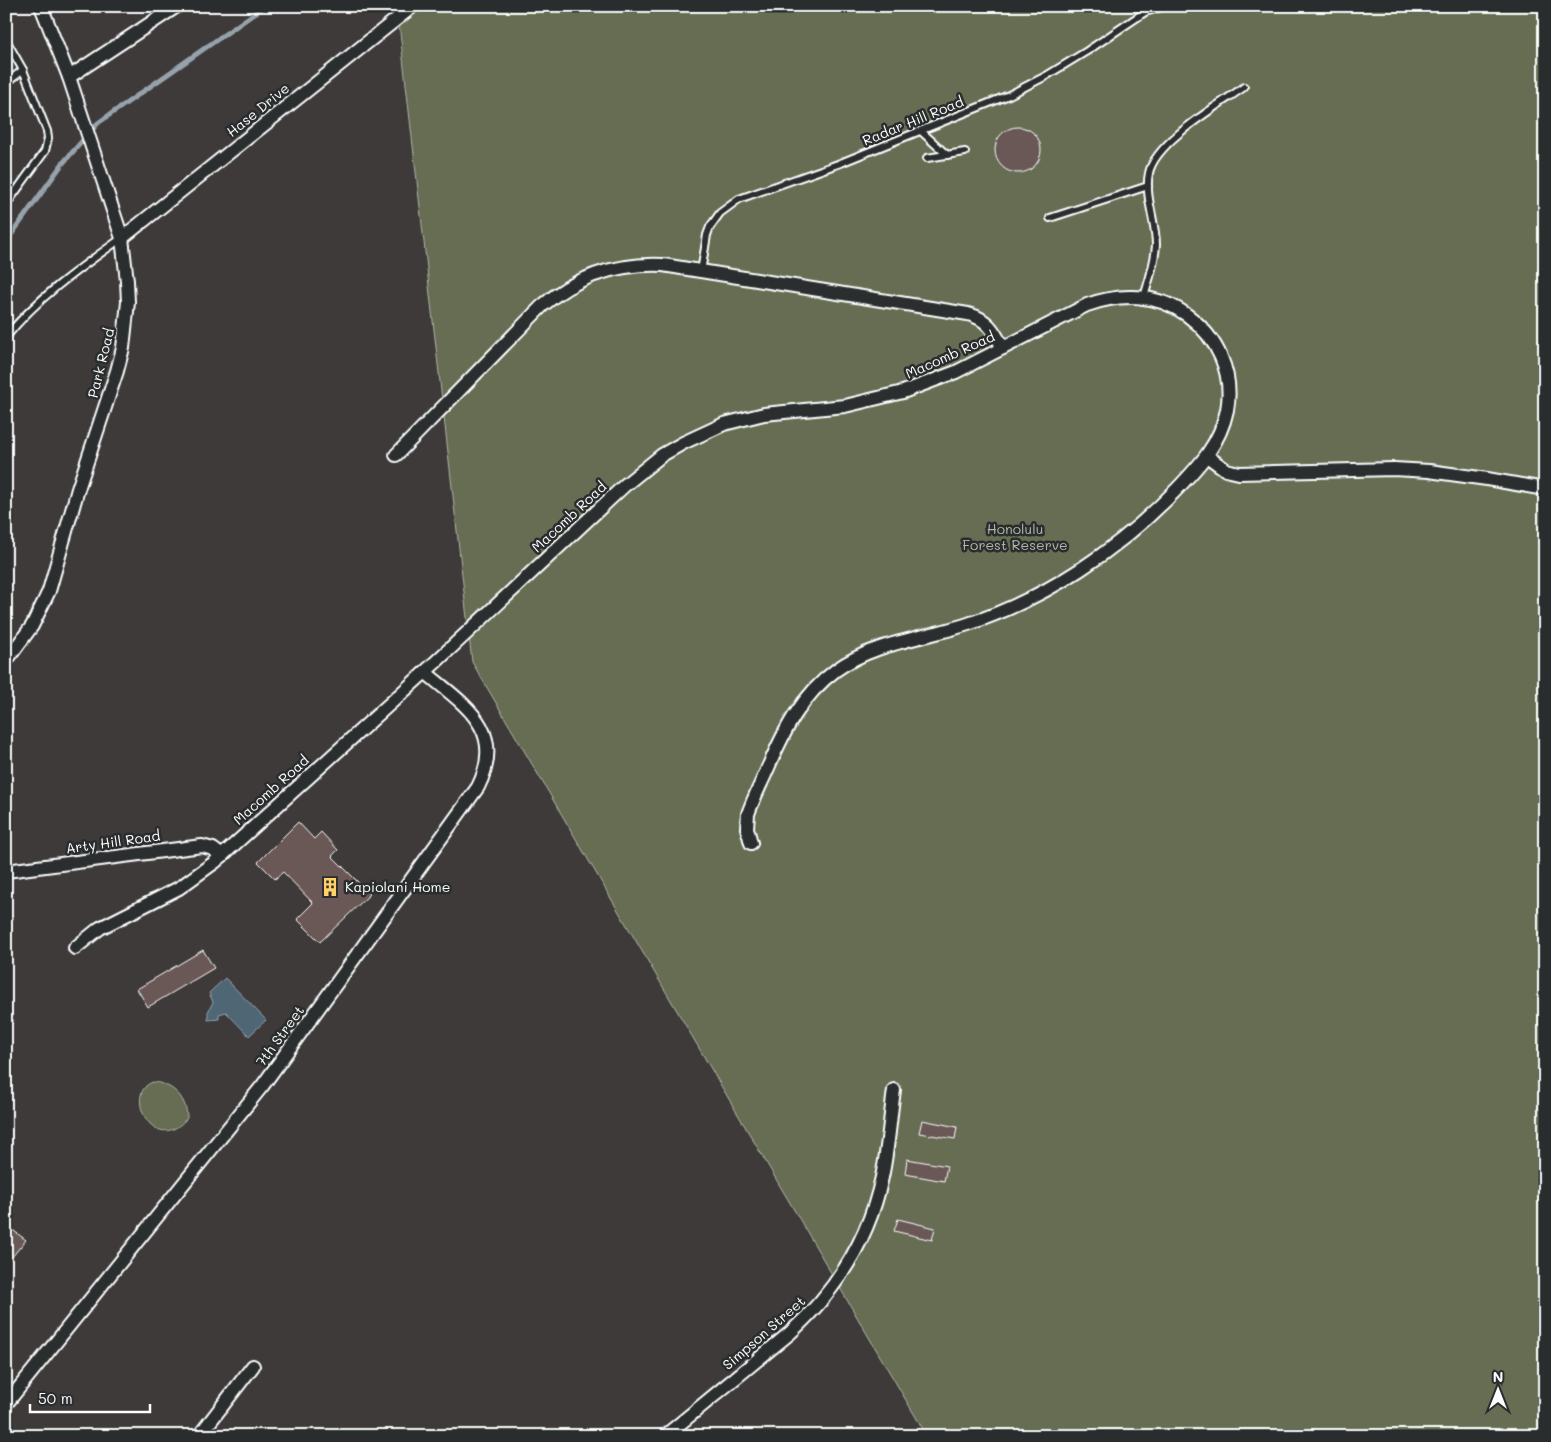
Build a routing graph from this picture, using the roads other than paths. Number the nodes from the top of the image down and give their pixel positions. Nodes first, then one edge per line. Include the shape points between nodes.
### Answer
1 (41, 6) edge
2 (177, 6) edge
3 (413, 6) edge
4 (1165, 6) edge
5 (6, 40) edge
6 (23, 70) junction
7 (69, 77) junction
8 (6, 83) edge
9 (1244, 87) dead end
10 (921, 131) junction
11 (964, 152) dead end
12 (947, 155) junction
13 (927, 158) dead end
14 (1148, 186) junction
15 (6, 205) edge
16 (1050, 218) dead end
17 (122, 238) junction
18 (701, 272) junction
19 (1144, 297) junction
20 (6, 337) edge
21 (1003, 348) junction
22 (396, 455) dead end
23 (1207, 456) junction
24 (1545, 489) edge
25 (6, 661) edge
26 (424, 672) junction
27 (751, 843) dead end
28 (222, 856) junction
29 (6, 872) edge
30 (75, 948) dead end
31 (894, 1090) dead end
32 (253, 1366) dead end
33 (6, 1404) edge
34 (199, 1436) edge
35 (665, 1436) edge

1 - 7 street, Park Road
2 - 7 street
3 - 17 street, Hase Drive
4 - 10 lane, Radar Hill Road via 1145,12 1028,86
5 - 6 lane
6 - 8 lane
6 - 15 lane via 46,131 47,145
7 - 17 street, Park Road
9 - 14 lane via 1162,149 1149,171
10 - 12 lane
10 - 18 lane, Radar Hill Road via 728,205 714,220 707,235
11 - 12 lane
12 - 13 lane
14 - 16 lane
14 - 19 lane via 1156,244
17 - 20 lane via 59,283
17 - 25 street, Park Road via 128,302 117,371 49,590 32,626
18 - 21 street via 968,314 988,323
18 - 22 street via 663,265 628,266 594,274 566,287 542,306
19 - 21 street, Macomb Road via 1100,300
19 - 23 street, Macomb Road via 1172,306 1196,321 1222,357 1227,372 1228,402 1222,428
21 - 26 street, Macomb Road via 956,372 903,392 845,406 743,418 683,443 643,469
23 - 24 street via 1226,470 1239,473 1394,469 1430,471
23 - 27 street, Macomb Road via 1138,527 1058,584 968,624 886,645 852,660 824,680 792,718 776,749 748,814
26 - 28 street, Macomb Road
26 - 33 street, 7th Street via 468,708 481,726 488,757 478,787 263,1085
28 - 29 street, Arty Hill Road via 202,846
28 - 30 street, Macomb Road via 178,888 113,920
31 - 35 street, Simpson Street via 877,1199 860,1242 837,1282 790,1333
32 - 34 street

